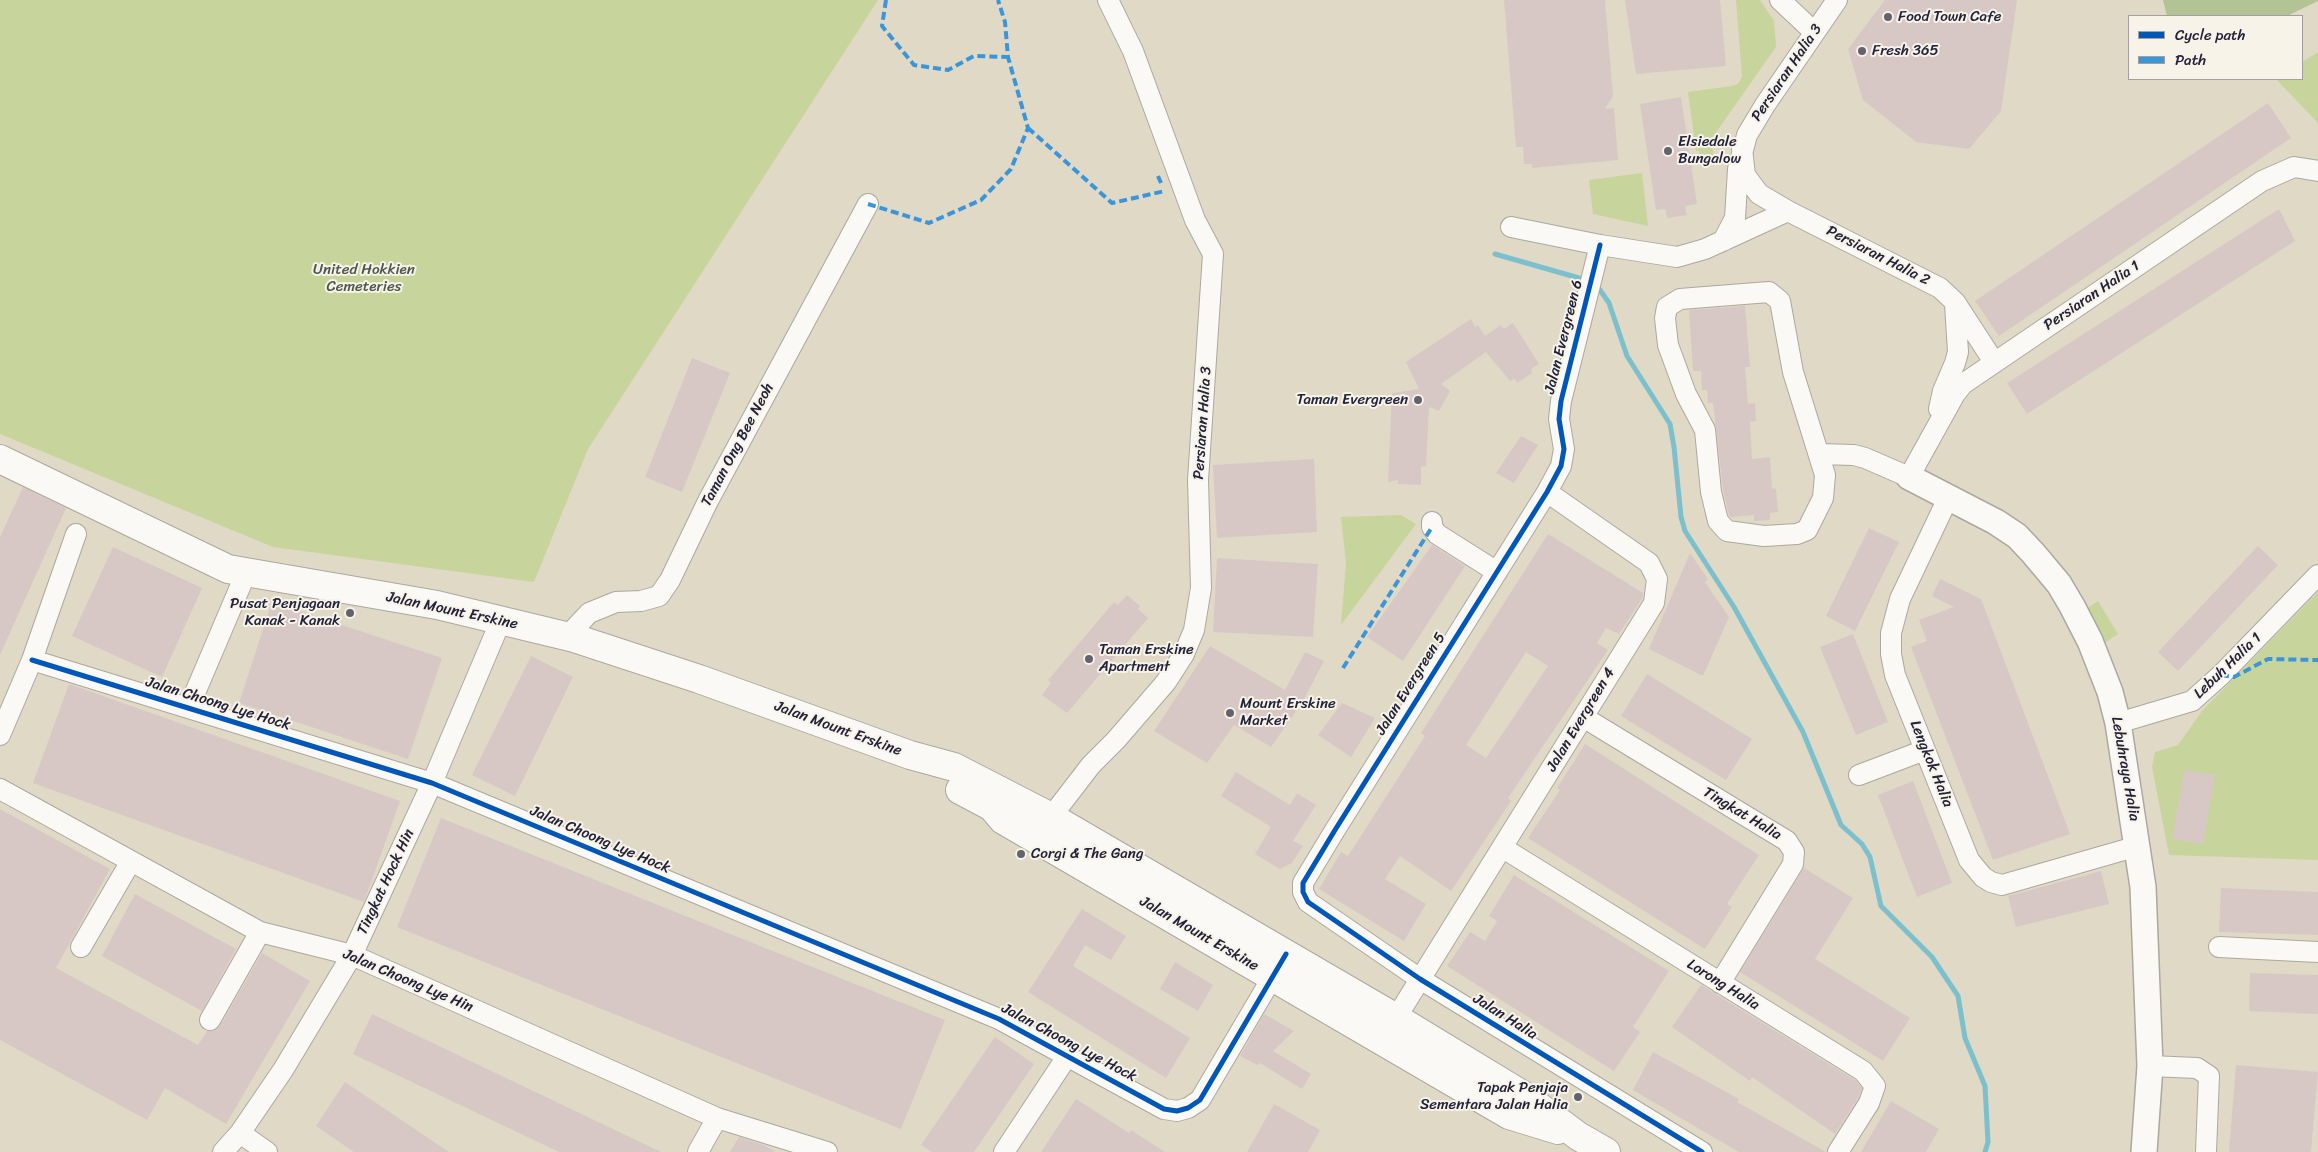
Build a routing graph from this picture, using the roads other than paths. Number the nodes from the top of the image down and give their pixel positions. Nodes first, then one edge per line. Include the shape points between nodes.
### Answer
1 (1108, 0) edge
2 (1780, 0) edge
3 (1836, 0) edge
4 (1814, 32) junction
5 (1742, 149) junction
6 (2318, 171) edge
7 (868, 204) dead end
8 (1788, 211) junction
9 (1511, 227) dead end
10 (1724, 241) junction
11 (1600, 245) junction
12 (1955, 302) junction
13 (1994, 362) junction
14 (1936, 428) junction
15 (1819, 454) junction
16 (0, 459) edge
17 (1909, 477) junction
18 (1547, 492) junction
19 (1950, 496) junction
20 (1432, 522) dead end
21 (76, 534) dead end
22 (1497, 572) junction
23 (246, 573) junction
24 (2318, 574) edge
25 (501, 620) junction
26 (574, 638) junction
27 (32, 660) junction
28 (189, 707) junction
29 (1583, 717) junction
30 (2118, 724) junction
31 (0, 735) edge
32 (1925, 750) junction
33 (910, 755) junction
34 (1860, 775) dead end
35 (432, 783) junction
36 (0, 789) edge
37 (992, 807) junction
38 (1051, 817) junction
39 (2138, 846) junction
40 (1503, 848) junction
41 (132, 861) junction
42 (1303, 892) joint
43 (1159, 912) junction
44 (260, 932) junction
45 (81, 947) dead end
46 (2219, 947) dead end
47 (2318, 952) edge
48 (352, 954) junction
49 (1280, 965) junction
50 (1420, 979) junction
51 (1720, 982) junction
52 (1319, 1002) junction
53 (1396, 1018) junction
54 (210, 1020) dead end
55 (1068, 1055) junction
56 (2150, 1066) junction
57 (1468, 1090) junction
58 (717, 1118) junction
59 (240, 1132) junction
60 (1578, 1136) junction
61 (805, 1149) edge
62 (223, 1152) edge
63 (267, 1152) edge
64 (698, 1152) edge
65 (827, 1152) edge
66 (1004, 1152) edge
67 (1606, 1152) edge
68 (1702, 1152) edge
69 (1838, 1152) edge
70 (2144, 1152) edge
71 (2206, 1152) edge

1 - 38 street, Persiaran Halia 3 via 1133,51 1195,220 1213,254 1198,480 1201,588 1194,630 1184,654 1166,682 1091,765
2 - 4 street
3 - 4 street, Persiaran Halia 3
4 - 5 street, Persiaran Halia 3 via 1755,120
5 - 8 street, Persiaran Halia 2 via 1745,175 1750,185
5 - 10 street via 1735,218
6 - 13 street, Persiaran Halia 1 via 2294,167 2262,181
7 - 26 street, Taman Ong Bee Neoh via 708,501 670,580 659,596 642,601 616,602 589,613 575,628
8 - 10 street
8 - 12 street, Persiaran Halia 2 via 1930,281
9 - 11 street
10 - 11 street via 1677,257
11 - 18 street, Jalan Evergreen 6 via 1559,411 1563,457
12 - 13 street, Persiaran Halia 2
12 - 14 street via 1958,352 1942,391
13 - 14 street, Persiaran Halia 1 via 1963,384
14 - 17 street, Persiaran Halia 1
15 - 15 street via 1793,372 1780,301 1776,296 1769,292 1680,298 1667,306 1668,345 1686,394 1705,430 1711,492 1718,521 1727,531 1764,536 1808,530 1823,498 1825,475
15 - 17 street via 1854,455
16 - 23 main road, Jalan Mount Erskine via 213,563
17 - 19 street, Lebuhraya Halia
18 - 22 street, Jalan Evergreen 5
18 - 29 street, Jalan Evergreen 4 via 1650,563 1657,579 1654,603
19 - 30 street, Lebuhraya Halia via 2017,536 2059,584 2090,641 2110,692
19 - 32 street, Lengkok Halia via 1900,600 1891,633 1896,675
20 - 22 street via 1437,534
21 - 27 street
22 - 42 street, Jalan Evergreen 5 via 1335,830 1304,883
23 - 25 main road, Jalan Mount Erskine via 437,605
23 - 28 street, Jalan Choong Lye Hock
24 - 30 street, Lebuh Halia 1 via 2222,675 2192,701
25 - 26 main road, Jalan Mount Erskine
25 - 35 street, Tingkat Hock Hin
26 - 33 main road, Jalan Mount Erskine
27 - 28 street, Jalan Choong Lye Hock
27 - 31 street
28 - 35 street, Jalan Choong Lye Hock
29 - 40 street, Jalan Evergreen 4
29 - 51 street, Tingkat Halia via 1787,841 1794,852 1793,864
30 - 39 street, Lebuhraya Halia
32 - 34 street
32 - 39 street, Lengkok Halia via 1969,860 1975,870 1991,882 2012,883
33 - 37 main road, Jalan Mount Erskine via 942,781
33 - 38 main road, Jalan Mount Erskine via 954,767
35 - 48 street, Tingkat Hock Hin
35 - 55 street, Jalan Choong Lye Hock via 999,1019
36 - 41 street, Jalan Choong Lye Hin
37 - 38 main road via 1037,825 1044,824
37 - 43 main road, Jalan Mount Erskine via 1003,820
38 - 43 main road via 1058,835 1139,886
38 - 49 main road, Jalan Mount Erskine
39 - 56 street, Lebuhraya Halia via 2143,887
40 - 50 street, Jalan Evergreen 4
40 - 51 street, Lorong Halia
41 - 44 street, Jalan Choong Lye Hin
41 - 45 street
42 - 50 street, Jalan Halia via 1308,902
43 - 49 main road, Jalan Mount Erskine
44 - 48 street, Jalan Choong Lye Hin
44 - 54 street
46 - 47 street
48 - 58 street, Jalan Choong Lye Hin
48 - 59 street, Tingkat Hock Hin via 299,1045
49 - 52 main road, Jalan Mount Erskine
49 - 53 main road, Jalan Mount Erskine
49 - 55 street, Jalan Choong Lye Hock via 1200,1100 1188,1108 1177,1111 1164,1109
50 - 53 street, Jalan Evergreen 4
50 - 68 street, Jalan Halia
51 - 69 street, Lorong Halia via 1863,1071 1875,1086 1869,1103
52 - 53 main road via 1337,1000 1378,1023
52 - 57 main road, Jalan Mount Erskine
53 - 57 main road via 1394,1025 1399,1037 1444,1064
53 - 60 main road, Jalan Mount Erskine via 1526,1097
55 - 66 street
56 - 70 street, Lebuhraya Halia
56 - 71 street via 2197,1068 2209,1076
57 - 60 main road, Jalan Mount Erskine via 1509,1115
58 - 61 street, Jalan Choong Lye Hin
58 - 64 street
59 - 62 street, Tingkat Hock Hin
59 - 63 street
60 - 67 main road, Jalan Mount Erskine
61 - 65 street, Jalan Choong Lye Hin

